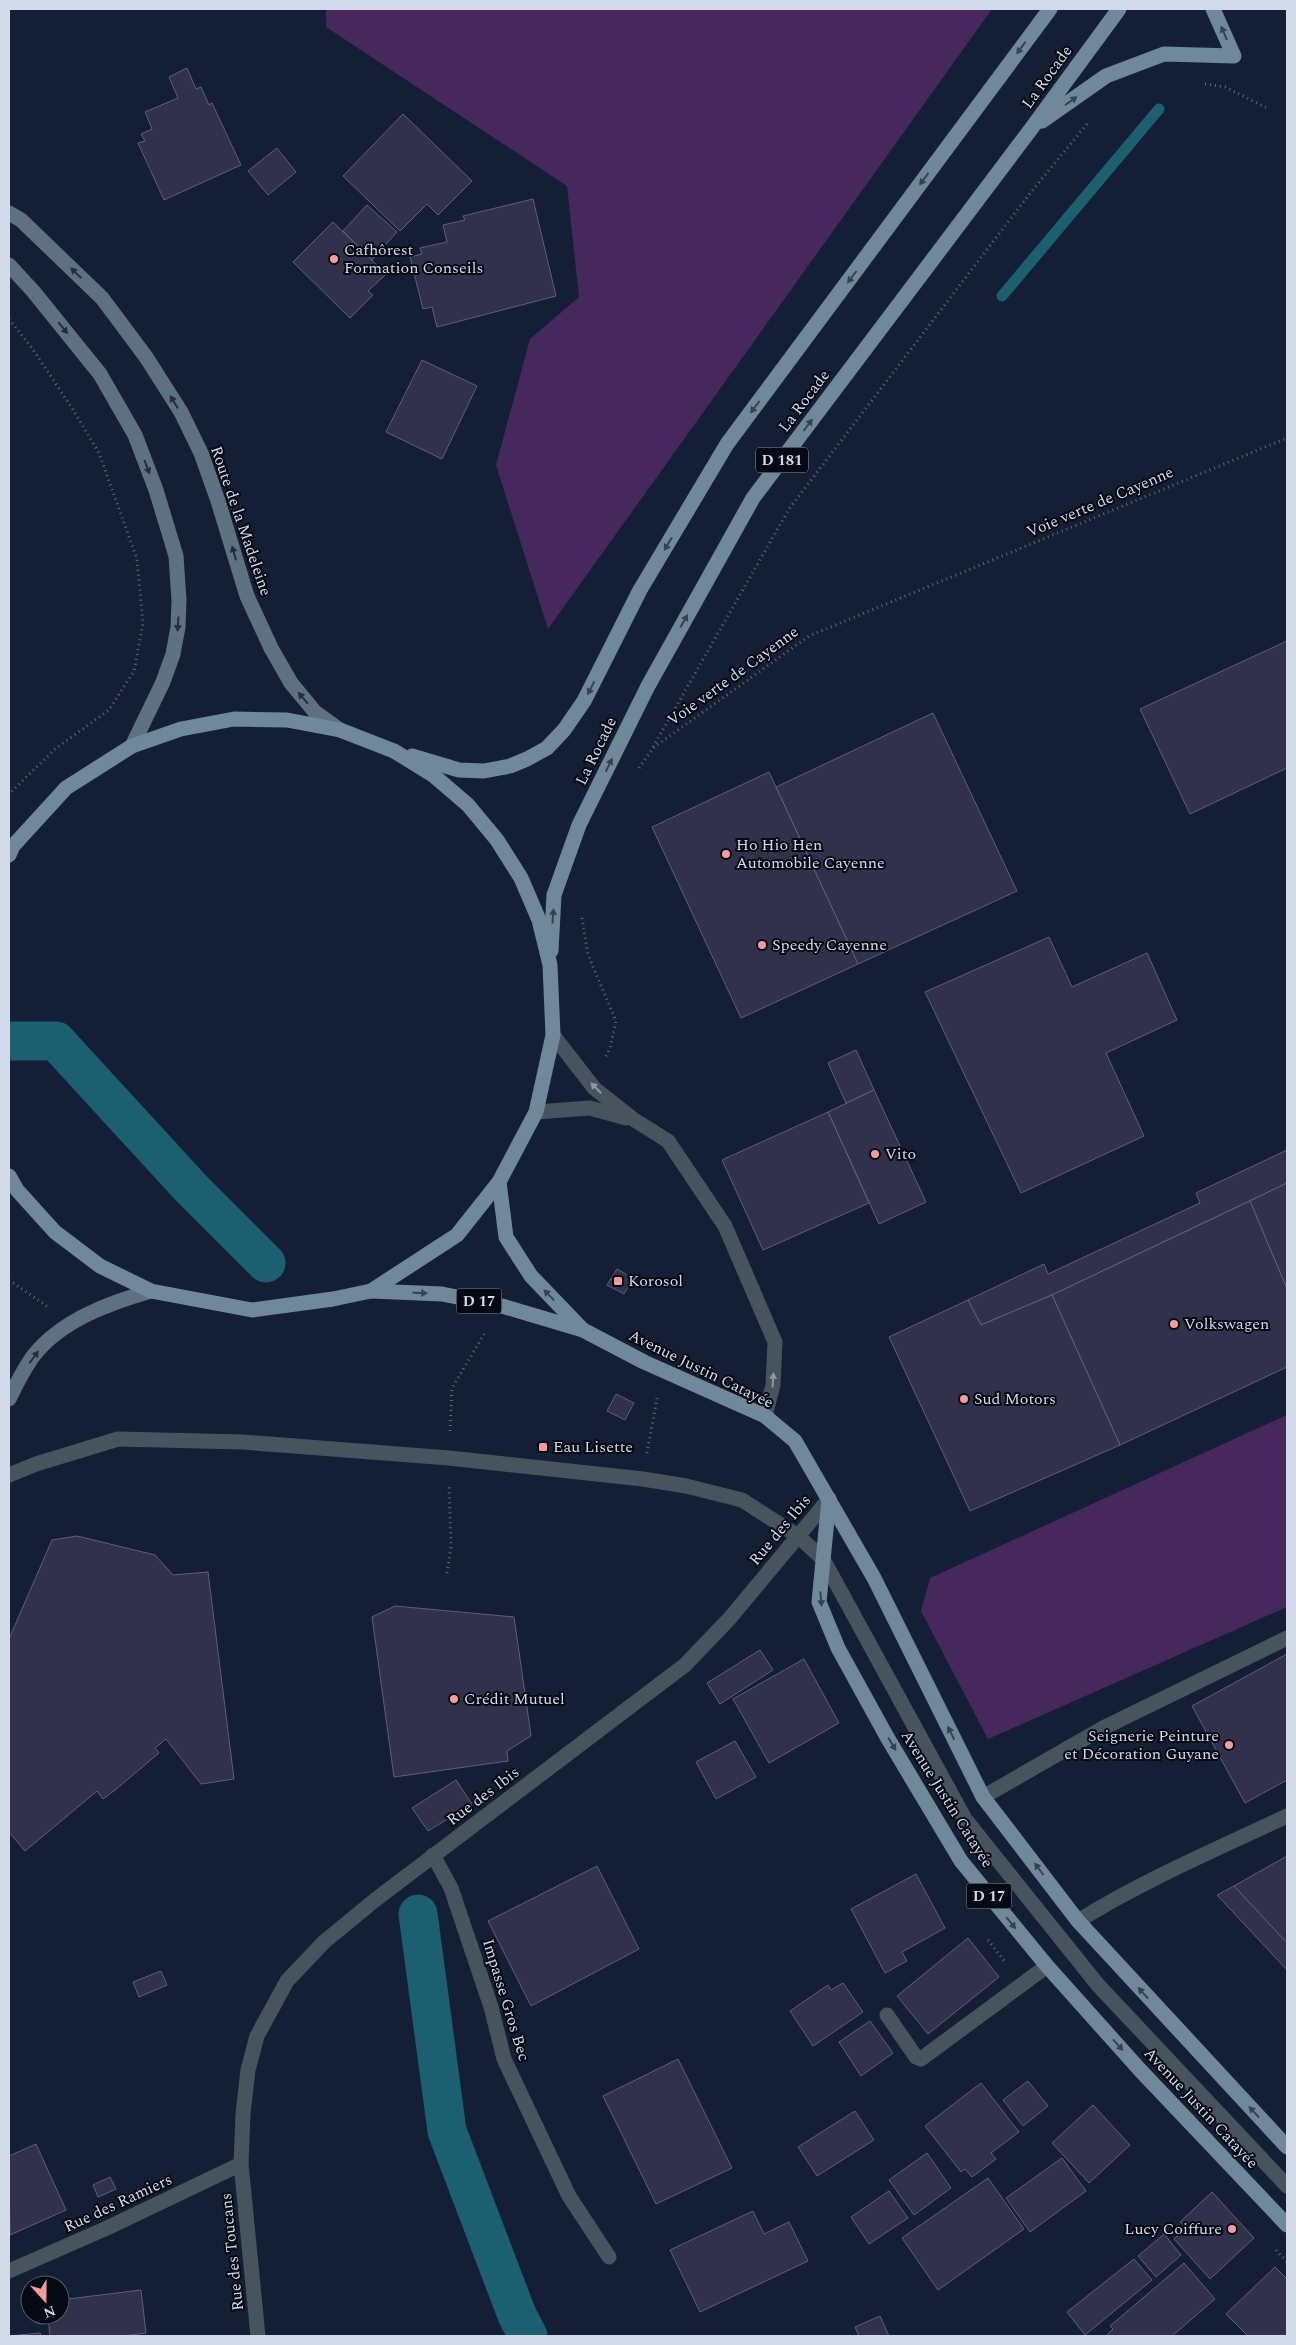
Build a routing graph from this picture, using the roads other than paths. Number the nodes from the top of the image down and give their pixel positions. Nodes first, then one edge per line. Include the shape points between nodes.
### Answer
1 (1050, 9) edge
2 (1119, 9) edge
3 (1213, 9) edge
4 (1031, 129) junction
5 (9, 213) edge
6 (9, 265) edge
7 (340, 730) junction
8 (132, 746) junction
9 (394, 751) junction
10 (9, 855) edge
11 (550, 965) junction
12 (553, 1035) junction
13 (536, 1112) junction
14 (633, 1120) junction
15 (9, 1176) edge
16 (499, 1182) junction
17 (151, 1291) junction
18 (371, 1291) junction
19 (583, 1330) junction
20 (9, 1399) edge
21 (765, 1416) junction
22 (9, 1475) edge
23 (829, 1499) junction
24 (798, 1536) junction
25 (823, 1559) junction
26 (1287, 1638) edge
27 (983, 1797) junction
28 (1287, 1816) edge
29 (433, 1855) junction
30 (1078, 1921) junction
31 (1046, 1966) junction
32 (887, 2015) dead end
33 (1287, 2148) edge
34 (241, 2164) junction
35 (1287, 2186) edge
36 (1287, 2225) edge
37 (609, 2257) dead end
38 (9, 2271) edge
39 (258, 2336) edge

1 -> 9 main road, La Rocade via 727,444 640,590 584,701 564,730 547,748 527,759 484,771 459,770
2 - 4 main road, La Rocade / D 181
4 -> 3 main road via 1106,76 1164,54 1234,56
11 -> 4 main road, La Rocade / D 181 via 554,895 579,824 648,686 753,498
7 -> 5 main road, Route de la Madeleine via 315,712 290,683 271,648 247,596 201,453 146,357 102,298 21,220
6 -> 8 main road via 105,383 135,435 176,556 179,600 173,654
7 - 8 main road via 287,720 234,719 181,729
7 - 9 main road
8 - 10 main road via 66,788 13,846
9 - 11 main road via 433,775 468,805 497,840 521,878 539,920
11 - 12 main road
12 - 13 main road
14 -> 12 street via 594,1088
13 - 14 street via 590,1108
13 - 16 main road
21 -> 14 street via 773,1386 775,1342 725,1226 668,1141
15 - 17 main road via 17,1190 55,1232 100,1266
16 - 18 main road via 457,1235
19 -> 16 main road, Avenue Justin Catayée / D 17 via 531,1276 506,1237
17 - 18 main road via 252,1310
20 -> 17 main road via 34,1355 62,1328 115,1301
18 -> 19 main road, Avenue Justin Catayée / D 17 via 442,1294 502,1306
19 - 21 main road, Avenue Justin Catayée / D 17 via 644,1362
21 - 23 main road, Avenue Justin Catayée / D 17 via 795,1441
22 - 24 street via 118,1439 244,1442 450,1458 686,1486 742,1500
23 - 24 street, Rue des Ibis
23 - 25 main road, Avenue Justin Catayée / D 17
27 -> 23 main road, Avenue Justin Catayée / D 17 via 874,1578
24 - 25 street
24 - 29 street, Rue des Ibis via 730,1618 685,1665
25 -> 31 main road, Avenue Justin Catayée / D 17 via 819,1602 838,1648 961,1861
25 - 35 street via 965,1819 1098,1985
26 - 27 street via 1103,1728
30 -> 27 main road, Avenue Justin Catayée / D 17
28 - 30 street via 1134,1889
29 - 34 street, Rue des Ibis via 324,1942 287,1981 257,2036 248,2070
29 - 37 street, Impasse Gros Bec via 452,1888 491,2007 504,2060 569,2196
33 -> 30 main road, Avenue Justin Catayée / D 17
31 - 32 street via 921,2059 916,2057
31 -> 36 main road, Avenue Justin Catayée / D 17
34 - 38 street, Rue des Ramiers
34 - 39 street, Rue des Toucans

